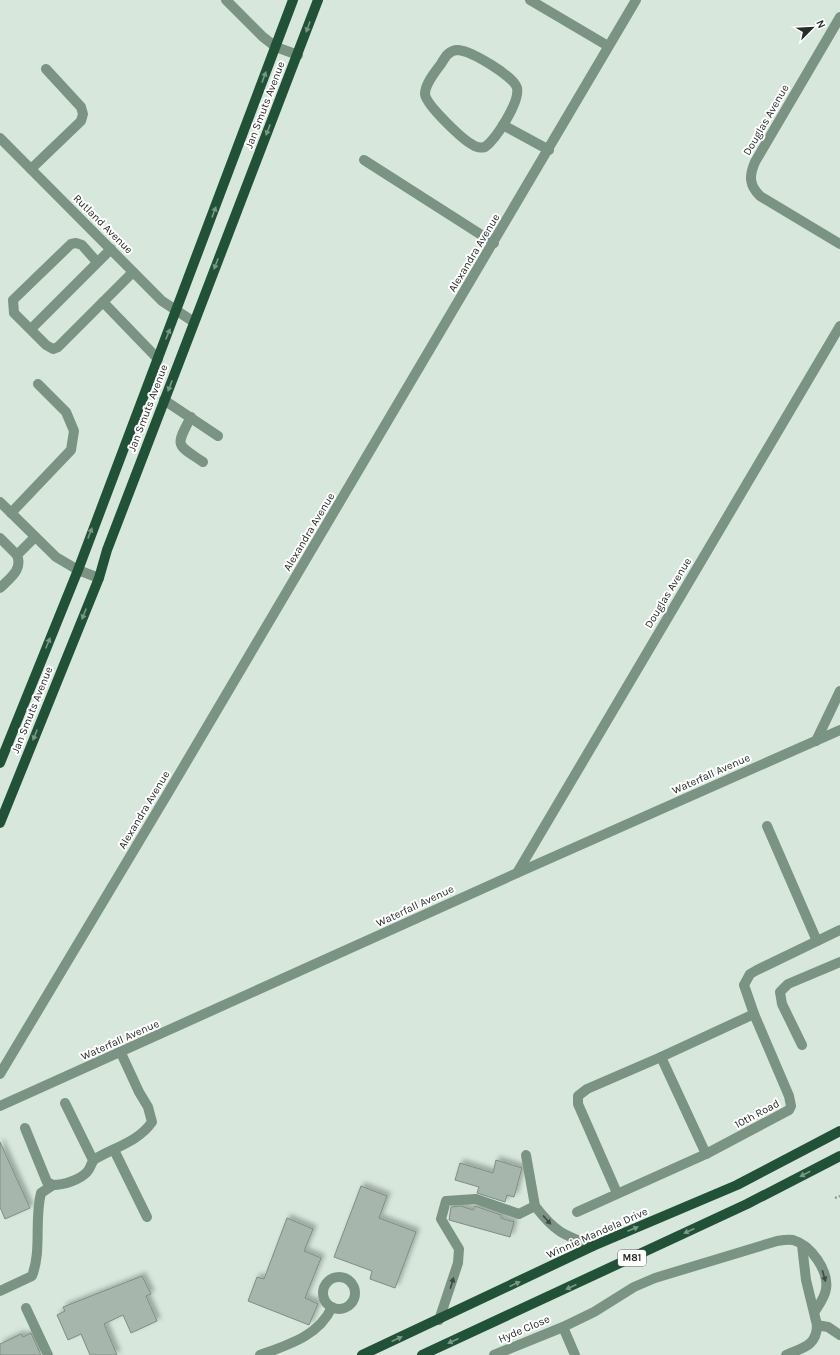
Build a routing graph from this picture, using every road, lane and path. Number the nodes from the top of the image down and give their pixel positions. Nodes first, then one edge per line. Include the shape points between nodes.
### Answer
1 (226, 0) edge
2 (293, 0) edge
3 (318, 0) edge
4 (530, 0) edge
5 (633, 1) edge
6 (840, 18) edge
7 (608, 46) junction
8 (276, 47) junction
9 (298, 55) junction
10 (46, 69) dead end
11 (503, 125) junction
12 (0, 138) edge
13 (549, 150) junction
14 (364, 160) dead end
15 (31, 169) junction
16 (494, 243) junction
17 (840, 244) edge
18 (111, 249) junction
19 (98, 262) junction
20 (133, 272) junction
21 (103, 302) junction
22 (177, 312) junction
23 (194, 322) junction
24 (840, 326) edge
25 (31, 329) junction
26 (158, 359) junction
27 (38, 384) dead end
28 (164, 400) junction
29 (191, 417) junction
30 (218, 436) dead end
31 (203, 462) dead end
32 (0, 502) edge
33 (11, 513) junction
34 (35, 537) junction
35 (0, 538) edge
36 (17, 555) junction
37 (78, 570) junction
38 (99, 578) junction
39 (0, 588) edge
40 (840, 691) edge
41 (840, 730) edge
42 (816, 741) junction
43 (0, 763) edge
44 (0, 823) edge
45 (767, 826) dead end
46 (517, 873) junction
47 (840, 930) edge
48 (817, 941) junction
49 (840, 962) edge
50 (754, 1014) junction
51 (802, 1045) dead end
52 (121, 1053) junction
53 (661, 1057) junction
54 (0, 1074) edge
55 (66, 1104) dead end
56 (0, 1106) edge
57 (25, 1128) dead end
58 (840, 1131) edge
59 (114, 1150) junction
60 (706, 1154) junction
61 (526, 1155) dead end
62 (840, 1156) edge
63 (93, 1160) junction
64 (53, 1185) junction
65 (617, 1193) junction
66 (840, 1196) edge
67 (835, 1198) dead end
68 (535, 1206) junction
69 (576, 1212) dead end
70 (147, 1217) dead end
71 (802, 1245) junction
72 (593, 1246) junction
73 (0, 1291) edge
74 (332, 1307) dead end
75 (26, 1308) dead end
76 (815, 1311) junction
77 (439, 1320) junction
78 (818, 1325) junction
79 (563, 1327) junction
80 (837, 1333) edge
81 (48, 1355) edge
82 (260, 1355) edge
83 (362, 1355) edge
84 (422, 1355) edge
85 (494, 1355) edge
86 (575, 1355) edge
87 (786, 1355) edge

1 - 8 street
2 - 8 main road, Jan Smuts Avenue
3 -> 9 main road, Jan Smuts Avenue
4 - 7 street
5 - 7 street, Alexandra Avenue
6 - 17 street, Douglas Avenue via 755,162 750,177 754,189 760,196
7 - 13 street, Alexandra Avenue
8 - 9 street
22 -> 8 main road, Jan Smuts Avenue
9 -> 23 main road, Jan Smuts Avenue
10 - 15 street via 81,107 83,114 81,121
11 - 11 street via 488,145 482,148 475,146 428,102 425,94 427,89 449,53 455,50 467,52 514,82 518,94
11 - 13 street
12 - 15 street, Rutland Avenue
13 - 16 street, Alexandra Avenue
14 - 16 street
15 - 18 street, Rutland Avenue
16 - 54 street, Alexandra Avenue
18 - 19 street
18 - 20 street, Rutland Avenue
19 - 25 street
19 - 25 street via 82,245 71,244 13,300 14,313
20 - 21 street
20 - 22 street, Rutland Avenue
21 - 25 street via 58,347 53,348 46,344
21 - 26 street
22 - 23 street, Rutland Avenue
26 -> 22 main road, Jan Smuts Avenue
23 -> 28 main road, Jan Smuts Avenue
24 - 46 street, Douglas Avenue
37 -> 26 main road, Jan Smuts Avenue
27 - 33 street via 66,412 74,432 71,450
28 - 29 street
28 - 38 main road, Jan Smuts Avenue via 107,550
29 - 30 street
29 - 31 street via 179,439 179,444
32 - 33 street
33 - 34 street
34 - 36 street
34 - 37 street via 56,557
35 - 36 street
36 - 39 street via 20,562 18,570
37 - 38 street
43 -> 37 main road, Jan Smuts Avenue
38 -> 44 main road, Jan Smuts Avenue
40 - 42 street
41 - 42 street, Waterfall Avenue
42 - 46 street, Waterfall Avenue
45 - 48 street
46 - 52 street, Waterfall Avenue
47 - 48 street, 10th Road
48 - 50 street, 10th Road via 750,974 744,985
49 - 51 street via 788,984 780,992 782,1004
50 - 53 street
50 - 60 street, 10th Road via 791,1106 786,1113
52 - 56 street, Waterfall Avenue
52 - 59 street via 148,1107 152,1122 146,1131
53 - 60 street
53 - 65 street via 587,1089 578,1096 578,1104
55 - 63 street
57 - 64 street via 47,1182
72 -> 58 main road, Winnie Mandela Drive / M81 via 737,1185
59 - 63 street
59 - 70 street
60 - 65 street, 10th Road
61 - 68 street
62 -> 84 main road, M81 via 747,1204
63 - 64 street via 87,1173 70,1182
64 - 73 street via 41,1193 38,1205 36,1264 32,1276
65 - 69 street, 10th Road
66 - 67 path
68 -> 72 street via 563,1235
77 -> 68 street via 459,1256 459,1248 441,1219 446,1201 476,1199 519,1214
71 - 76 street via 806,1280
71 -> 76 street via 818,1262 826,1279 826,1292
71 - 79 street, Hyde Close via 794,1240 777,1241 654,1278
77 -> 72 main road, Winnie Mandela Drive / M81
74 - 82 street via 322,1324 315,1330
75 - 81 street
76 - 78 street
83 -> 77 main road, Winnie Mandela Drive / M81
78 - 80 street
78 - 87 street via 813,1342
79 - 85 street, Hyde Close
79 - 86 street

